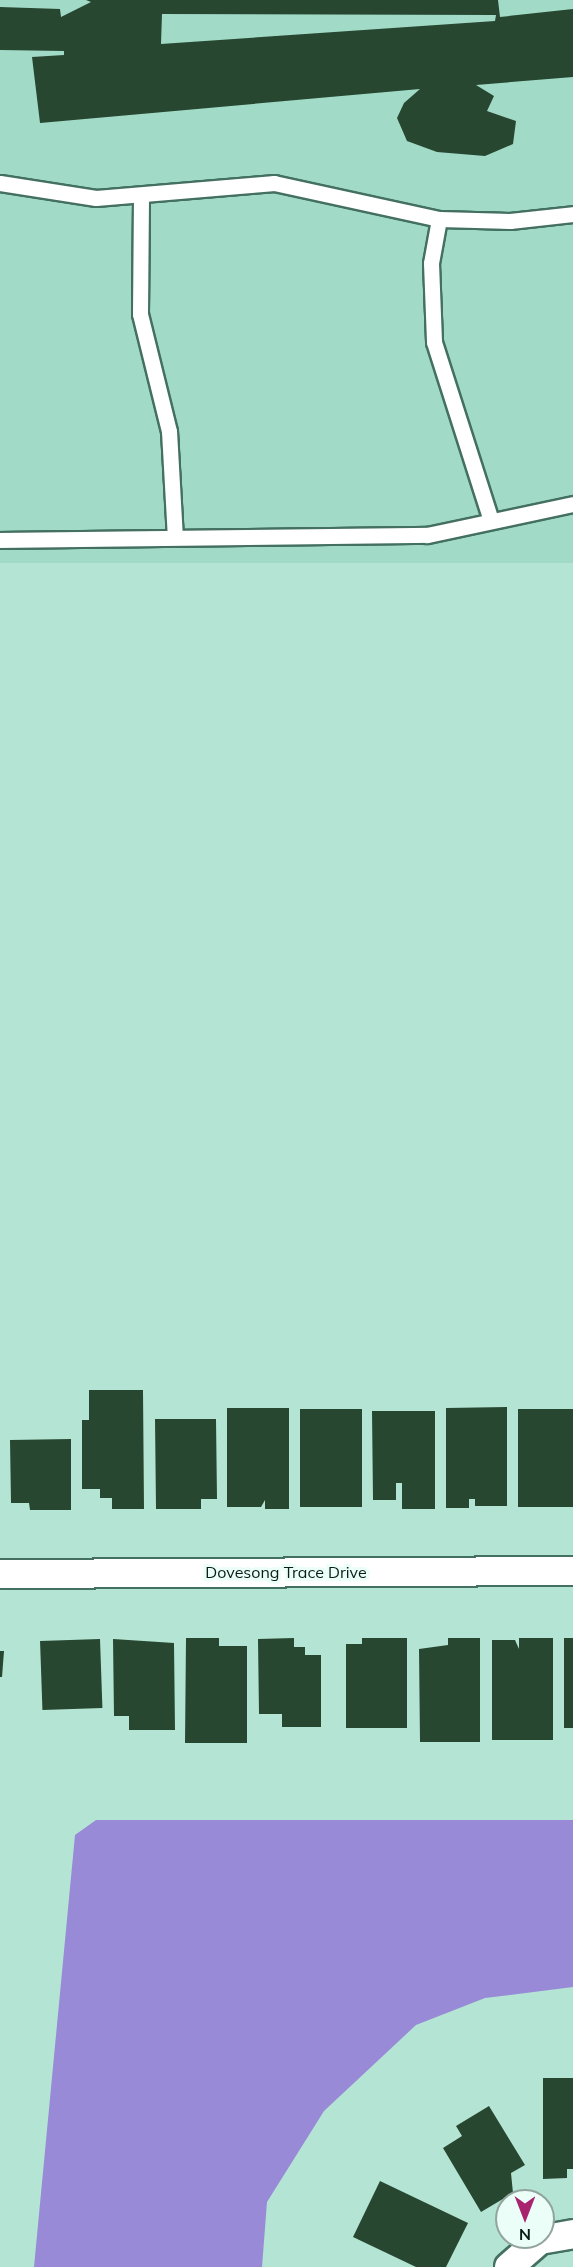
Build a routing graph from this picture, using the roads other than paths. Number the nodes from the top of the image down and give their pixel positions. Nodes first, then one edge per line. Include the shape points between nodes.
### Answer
1 (0, 183) edge
2 (141, 198) junction
3 (573, 214) edge
4 (439, 219) junction
5 (573, 504) edge
6 (491, 521) junction
7 (175, 537) junction
8 (0, 540) edge
9 (573, 1571) edge
10 (0, 1574) edge
11 (573, 2234) edge
12 (509, 2267) edge

1 - 2 lane via 57,195
2 - 4 lane via 274,183
2 - 7 lane via 141,314 169,431
3 - 4 lane via 510,222
4 - 6 lane via 431,263 434,342
5 - 6 lane
6 - 7 lane via 427,535 374,538
7 - 8 lane
9 - 10 street, Dovesong Trace Drive
11 - 12 street via 540,2240

